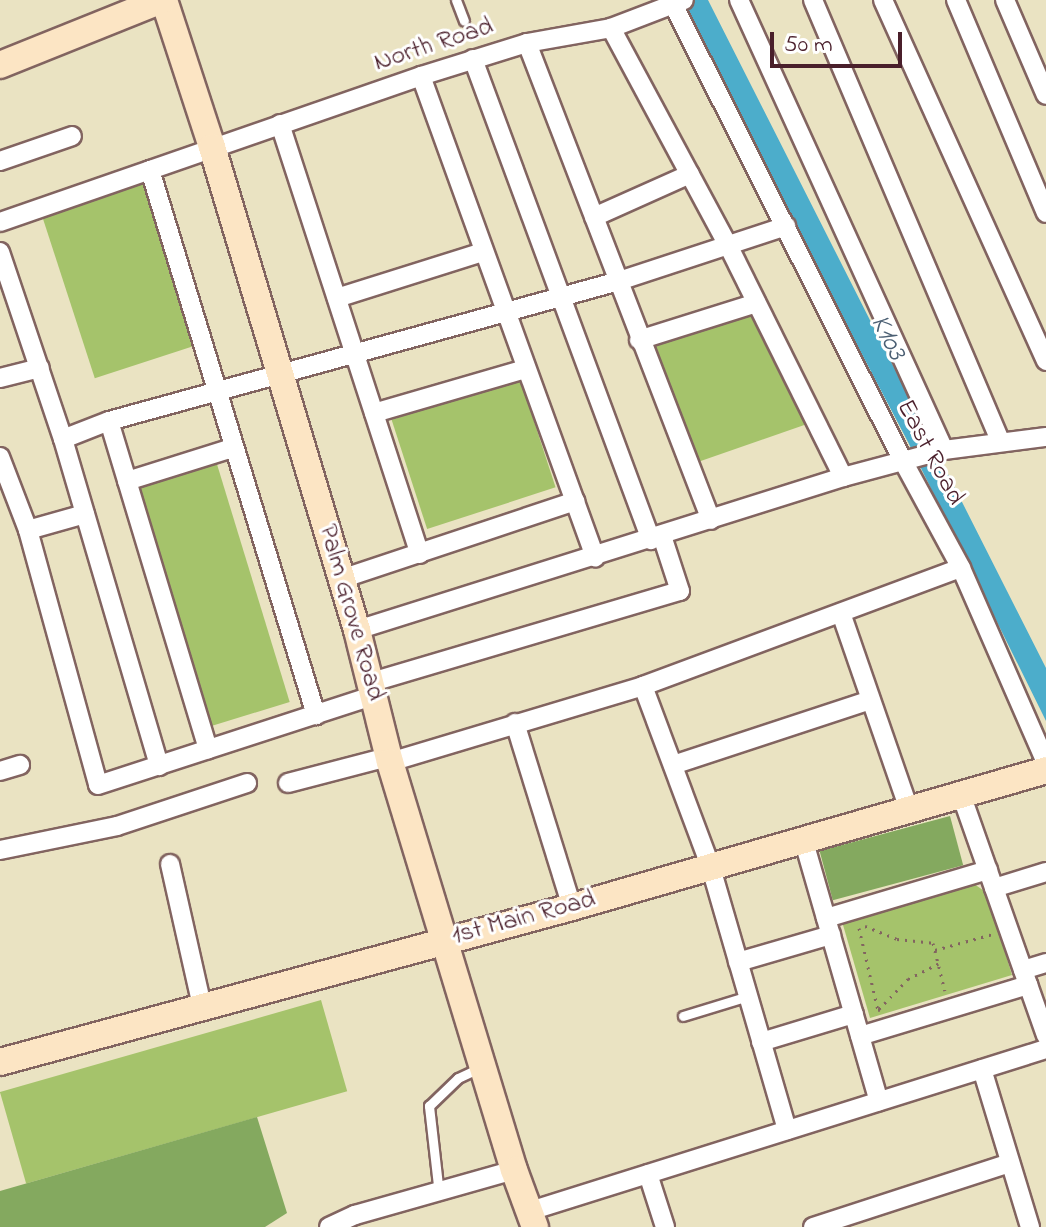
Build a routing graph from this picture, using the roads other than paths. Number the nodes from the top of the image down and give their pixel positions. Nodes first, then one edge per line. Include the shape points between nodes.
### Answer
1 (163, 0) edge
2 (456, 0) edge
3 (739, 0) edge
4 (813, 0) edge
5 (883, 0) edge
6 (956, 0) edge
7 (1005, 0) edge
8 (676, 2) edge
9 (464, 21) dead end
10 (611, 28) junction
11 (527, 43) junction
12 (473, 59) junction
13 (0, 65) edge
14 (421, 76) junction
15 (1046, 95) edge
16 (280, 124) junction
17 (72, 136) dead end
18 (212, 147) junction
19 (0, 161) edge
20 (150, 170) junction
21 (690, 174) junction
22 (1046, 213) edge
23 (594, 217) junction
24 (0, 222) edge
25 (786, 226) junction
26 (728, 245) junction
27 (0, 252) edge
28 (483, 252) junction
29 (619, 281) junction
30 (561, 297) junction
31 (337, 298) junction
32 (756, 303) junction
33 (504, 311) junction
34 (639, 340) junction
35 (354, 352) junction
36 (1046, 361) edge
37 (40, 368) junction
38 (525, 369) junction
39 (281, 374) junction
40 (0, 378) edge
41 (219, 392) junction
42 (374, 413) junction
43 (109, 421) junction
44 (1046, 437) edge
45 (63, 439) junction
46 (1001, 442) junction
47 (232, 448) junction
48 (942, 451) junction
49 (0, 457) edge
50 (908, 459) junction
51 (843, 477) junction
52 (127, 481) junction
53 (575, 501) junction
54 (85, 514) junction
55 (711, 520) junction
56 (28, 530) junction
57 (656, 538) junction
58 (420, 554) junction
59 (595, 557) junction
60 (961, 568) junction
61 (341, 579) junction
62 (841, 613) junction
63 (357, 630) junction
64 (643, 686) junction
65 (374, 689) junction
66 (871, 700) junction
67 (316, 715) junction
68 (515, 723) junction
69 (208, 749) junction
70 (389, 760) junction
71 (1046, 763) edge
72 (20, 765) dead end
73 (673, 765) junction
74 (159, 766) junction
75 (1046, 770) edge
76 (0, 771) edge
77 (247, 783) dead end
78 (288, 783) dead end
79 (962, 797) junction
80 (910, 812) junction
81 (804, 842) junction
82 (0, 850) edge
83 (170, 864) dead end
84 (711, 868) junction
85 (1046, 872) edge
86 (991, 879) junction
87 (572, 907) junction
88 (829, 926) junction
89 (444, 940) junction
90 (738, 962) junction
91 (1046, 963) edge
92 (1026, 977) junction
93 (748, 996) junction
94 (202, 1006) junction
95 (854, 1014) junction
96 (683, 1016) dead end
97 (862, 1036) junction
98 (1046, 1036) edge
99 (761, 1042) junction
100 (1046, 1049) edge
101 (0, 1062) edge
102 (482, 1067) junction
103 (982, 1069) junction
104 (879, 1101) junction
105 (787, 1130) junction
106 (1010, 1163) junction
107 (514, 1170) junction
108 (648, 1174) junction
109 (439, 1194) junction
110 (532, 1219) edge
111 (356, 1221) edge
112 (329, 1227) edge
113 (665, 1227) edge
114 (813, 1227) edge
115 (1030, 1227) edge

1 - 13 street
1 - 18 street, Palm Grove Road
2 - 9 lane
3 - 48 street
4 - 46 street
5 - 36 street
6 - 22 street
7 - 15 street
8 - 10 street, North Road
8 - 25 street, East Road
10 - 11 street, North Road
10 - 21 street
11 - 12 street, North Road
11 - 23 street
12 - 14 street, North Road
12 - 30 street
14 - 16 street, North Road
14 - 28 street
16 - 18 street, North Road
16 - 31 street
17 - 19 street
18 - 20 street, North Road
18 - 39 street, Palm Grove Road
20 - 24 street, North Road
20 - 41 street
21 - 23 street
21 - 26 street
23 - 29 street
25 - 26 street
25 - 50 street, East Road
26 - 29 street
26 - 32 street
27 - 37 street
28 - 31 street
28 - 33 street
29 - 30 street
29 - 34 street
30 - 33 street
30 - 57 street
31 - 35 street
32 - 34 street
32 - 51 street
33 - 35 street
33 - 38 street
34 - 55 street
35 - 39 street
35 - 42 street
37 - 40 street
37 - 45 street
38 - 42 street
38 - 53 street
39 - 41 street
39 - 61 street, Palm Grove Road
41 - 43 street
41 - 47 street
42 - 58 street
43 - 45 street
43 - 52 street
44 - 46 street
45 - 54 street
46 - 48 street
47 - 52 street
47 - 67 street
48 - 50 street
49 - 56 street
50 - 51 street
50 - 60 street, East Road
51 - 55 street
52 - 69 street
53 - 58 street
53 - 59 street
54 - 56 street
54 - 74 street
55 - 57 street
56 - 74 street via 98,785
57 - 59 street
57 - 65 street via 680,591
58 - 61 street
59 - 63 street
60 - 62 street
60 - 71 street, East Road
61 - 63 street, Palm Grove Road
62 - 64 street
62 - 66 street
63 - 65 street, Palm Grove Road
64 - 68 street
64 - 73 street
65 - 67 street
65 - 70 street, Palm Grove Road
66 - 73 street
66 - 80 street
67 - 69 street
68 - 70 street
68 - 87 street
69 - 74 street
70 - 78 street
70 - 89 street, Palm Grove Road
72 - 76 street
73 - 84 street
75 - 79 street, 1st Main Road
77 - 82 street via 117,826
79 - 80 street, 1st Main Road
79 - 86 street
80 - 81 street, 1st Main Road
81 - 84 street, 1st Main Road
81 - 88 street
83 - 94 street
84 - 87 street, 1st Main Road
84 - 90 street
85 - 86 street
86 - 88 street
86 - 92 street
87 - 89 street, 1st Main Road
88 - 90 street
88 - 95 street
89 - 94 street, 1st Main Road
89 - 102 street, Palm Grove Road
90 - 93 street
91 - 92 street
92 - 97 street via 947,1000
92 - 98 street
93 - 96 lane
93 - 99 street
94 - 101 street, 1st Main Road
95 - 97 street
95 - 99 street
97 - 104 street
99 - 105 street
100 - 103 street
102 - 107 street, Palm Grove Road
102 - 109 lane via 458,1078 429,1106
103 - 104 street
103 - 106 street
104 - 105 street
105 - 108 street
106 - 114 street
106 - 115 street
107 - 109 street
107 - 110 street, Palm Grove Road
108 - 110 street
108 - 113 street
109 - 111 street
111 - 112 street

